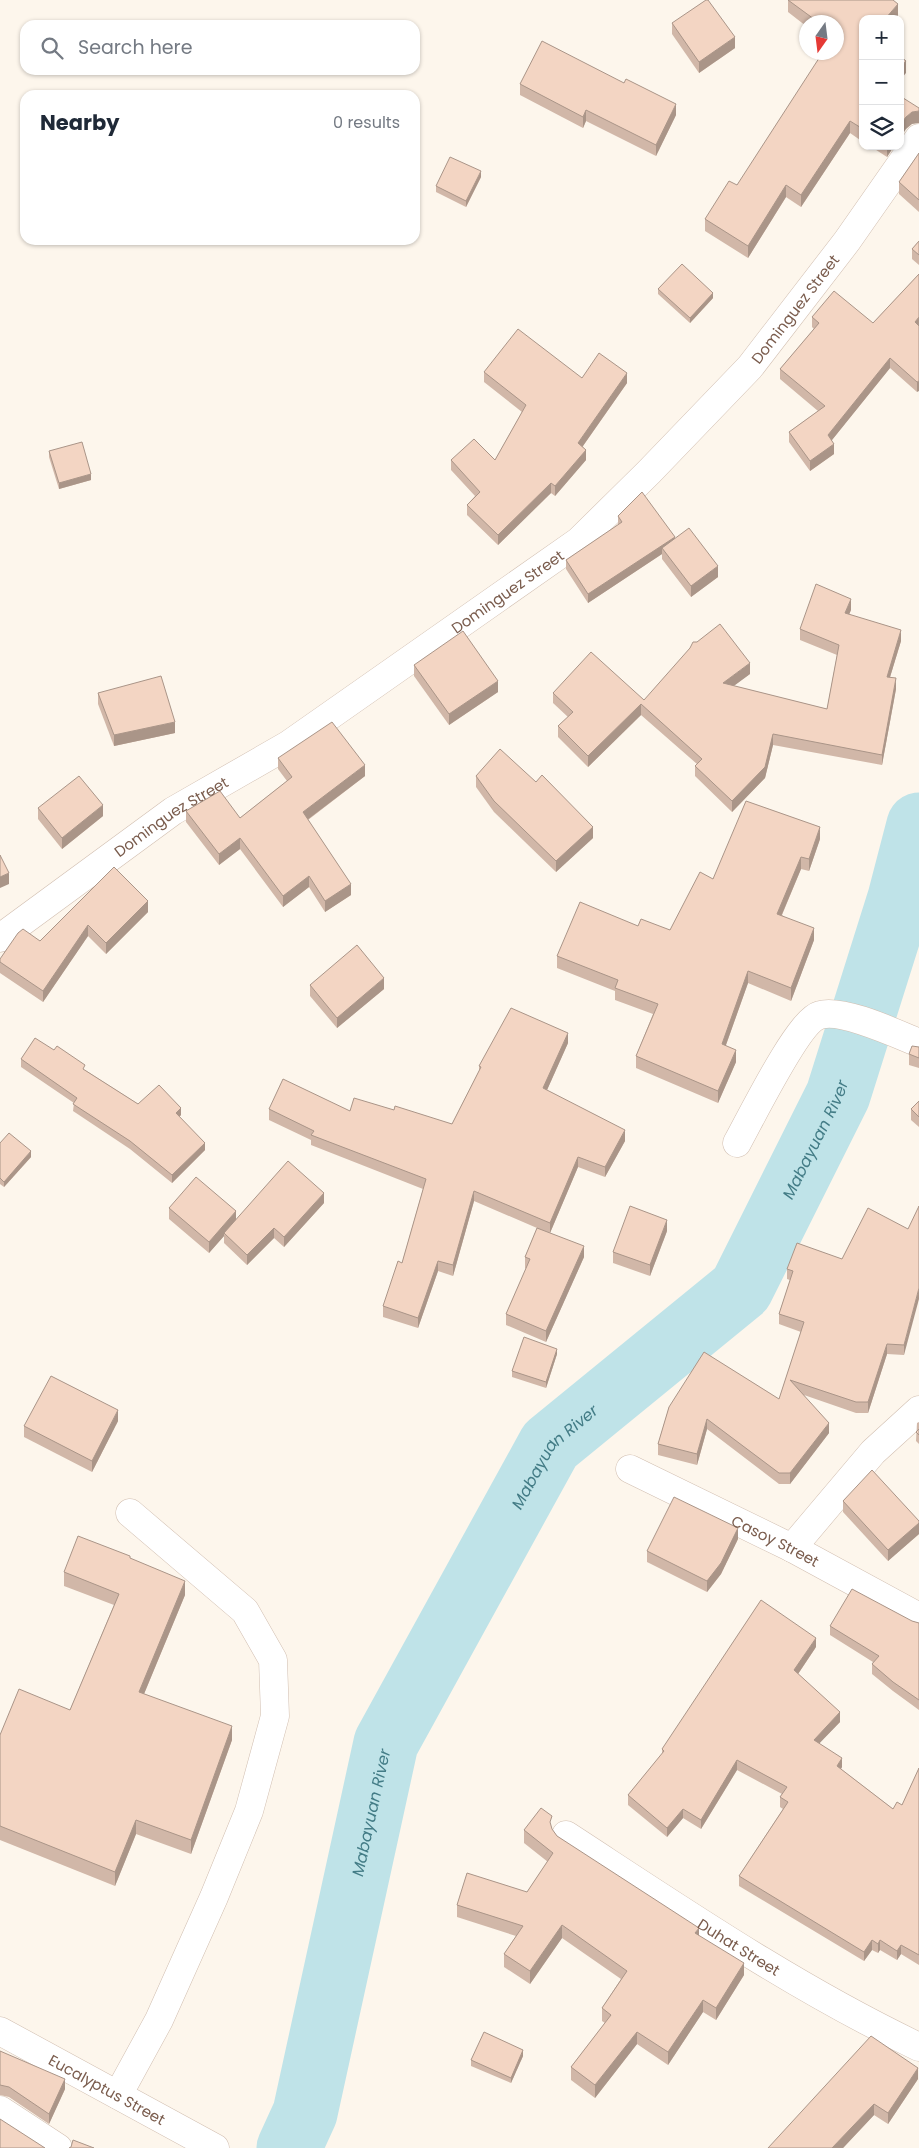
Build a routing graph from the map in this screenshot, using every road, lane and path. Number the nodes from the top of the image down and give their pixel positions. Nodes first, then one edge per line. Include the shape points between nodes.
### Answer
1 (919, 138) edge
2 (0, 938) edge
3 (919, 1043) edge
4 (737, 1143) dead end
5 (919, 1410) edge
6 (630, 1469) dead end
7 (130, 1513) dead end
8 (792, 1548) junction
9 (919, 1618) edge
10 (566, 1836) dead end
11 (0, 2031) edge
12 (919, 2047) edge
13 (118, 2095) junction
14 (0, 2110) edge
15 (58, 2148) edge
16 (215, 2148) edge

1 - 2 street, Dominguez Street via 847,241 750,367 579,541 288,745 173,811
3 - 4 street via 876,1025 836,1014 820,1015 811,1020 795,1039
5 - 8 street via 873,1452
6 - 8 street, Casoy Street
7 - 13 street via 244,1611 273,1660 275,1716 250,1811 159,2020
8 - 9 street, Casoy Street
10 - 12 street, Duhat Street via 762,1963
11 - 13 street, Eucalyptus Street
13 - 16 street, Eucalyptus Street
14 - 15 street

